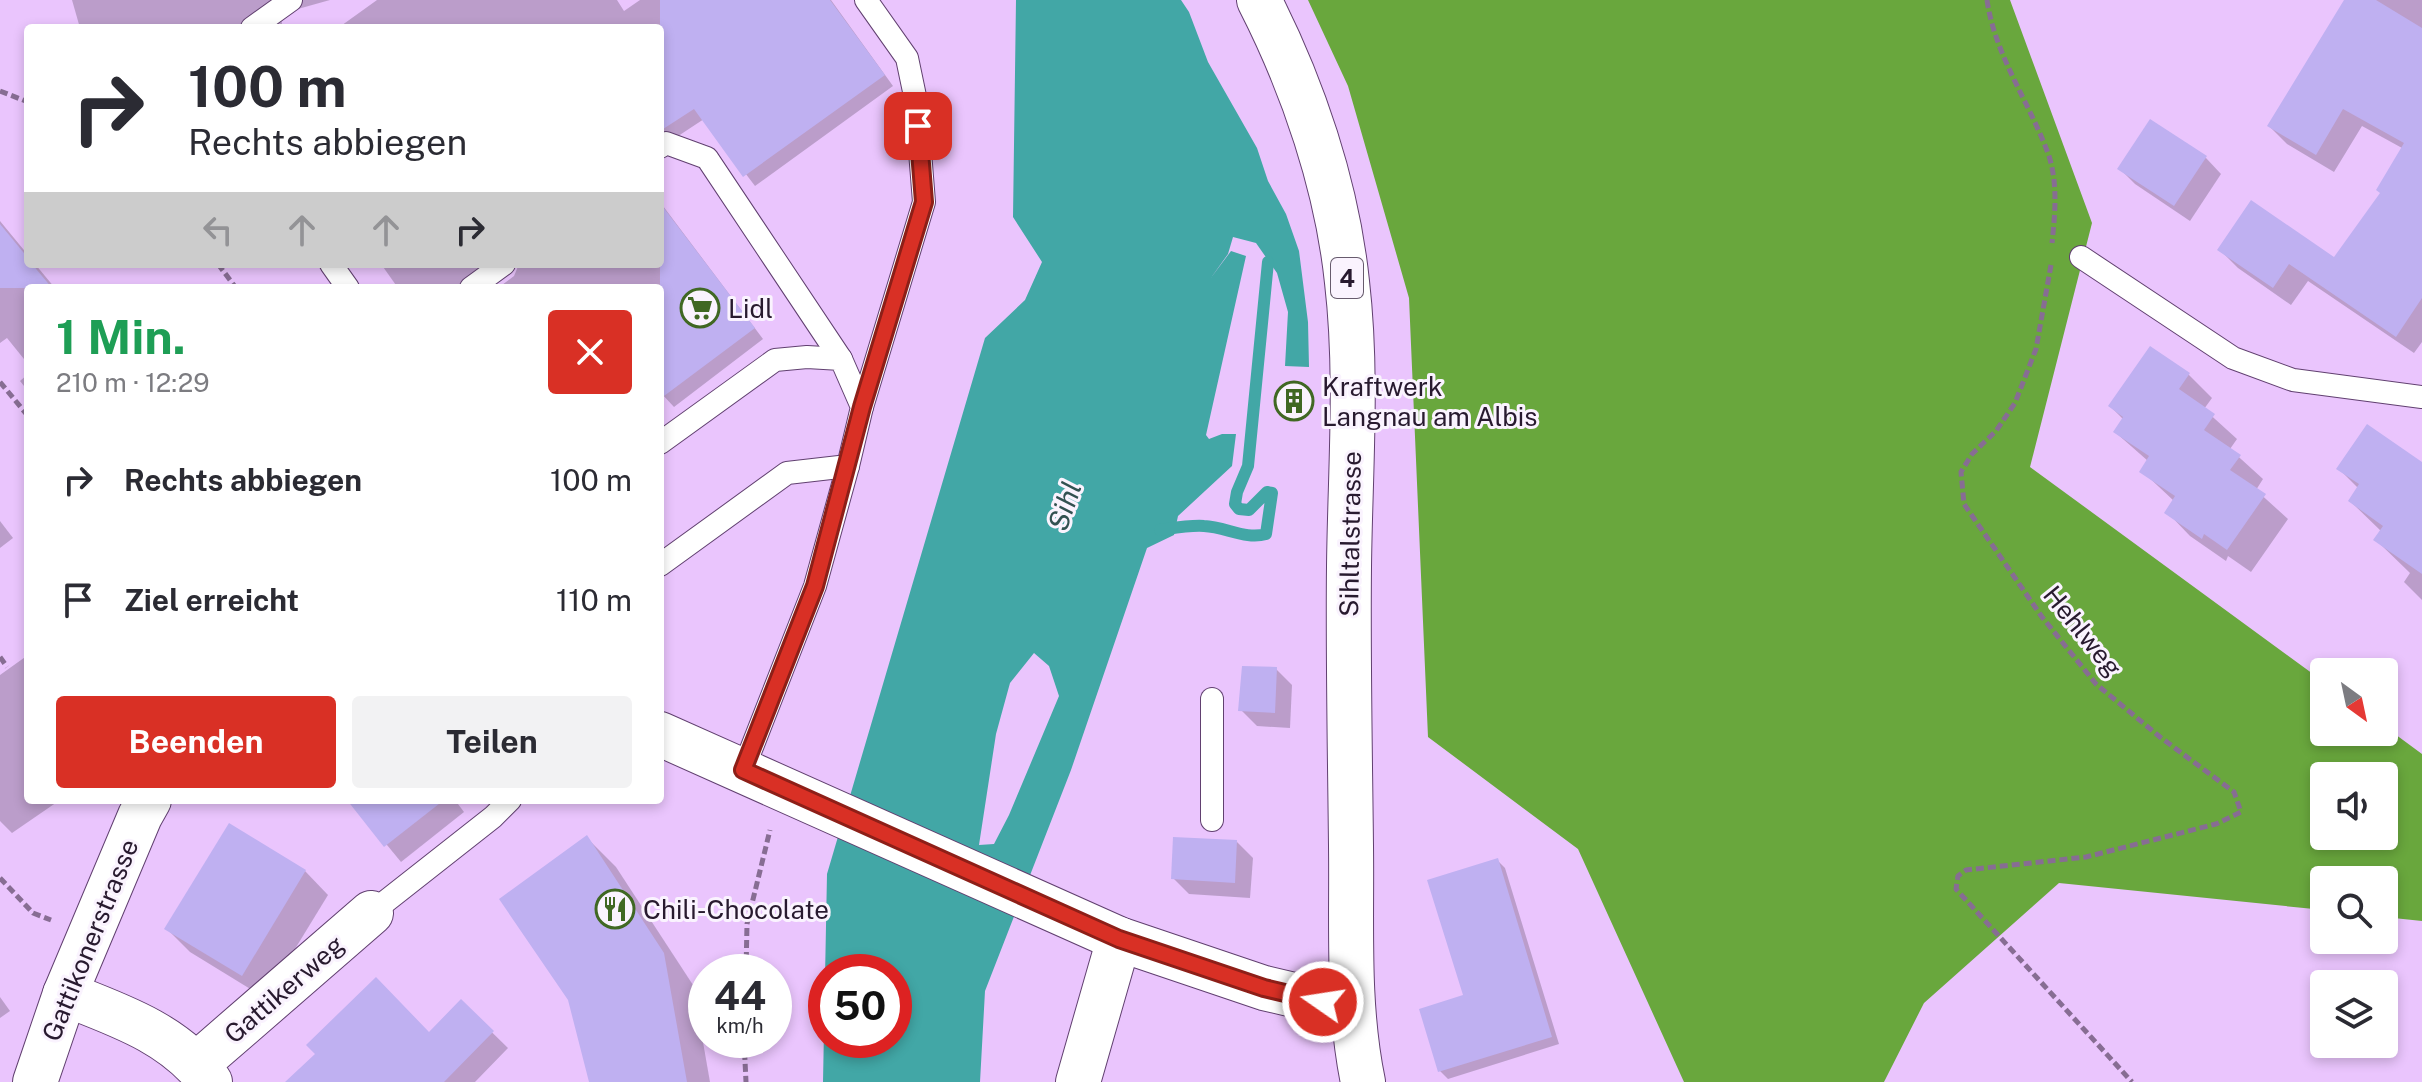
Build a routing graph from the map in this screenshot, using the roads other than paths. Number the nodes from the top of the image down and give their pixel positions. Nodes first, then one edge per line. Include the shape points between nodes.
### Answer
1 (291, 0) edge
2 (866, 0) edge
3 (1259, 0) edge
4 (258, 24) edge
5 (664, 144) edge
6 (2081, 257) dead end
7 (498, 268) edge
8 (476, 284) edge
9 (841, 359) junction
10 (2422, 397) edge
11 (862, 407) junction
12 (664, 440) edge
13 (848, 466) junction
14 (664, 562) edge
15 (1212, 699) dead end
16 (664, 736) edge
17 (743, 770) junction
18 (147, 804) edge
19 (506, 804) edge
20 (1212, 820) dead end
21 (371, 913) joint
22 (1119, 939) junction
23 (65, 994) junction
24 (1353, 1009) junction
25 (204, 1073) edge
26 (35, 1082) edge
27 (1078, 1082) edge
28 (1363, 1082) edge

1 - 4 lane
2 - 11 lane via 907,58 924,202
3 - 24 main road, Sihltalstrasse / 4 via 1316,144 1347,282 1352,398
5 - 9 lane via 707,158
6 - 10 lane via 2233,358 2293,380
7 - 8 lane
9 - 11 lane
9 - 12 lane via 775,360
11 - 13 lane
13 - 14 lane via 787,473
13 - 17 lane via 815,586
15 - 20 lane
16 - 17 main road
17 - 22 main road via 785,806
18 - 23 main road, Gattikonerstrasse
19 - 21 lane
21 - 25 main road, Gattikerweg
22 - 24 main road via 1264,988
22 - 27 main road
23 - 25 main road via 125,1017 169,1042
23 - 26 main road, Gattikonerstrasse
24 - 28 main road, Sihltalstrasse / 4

